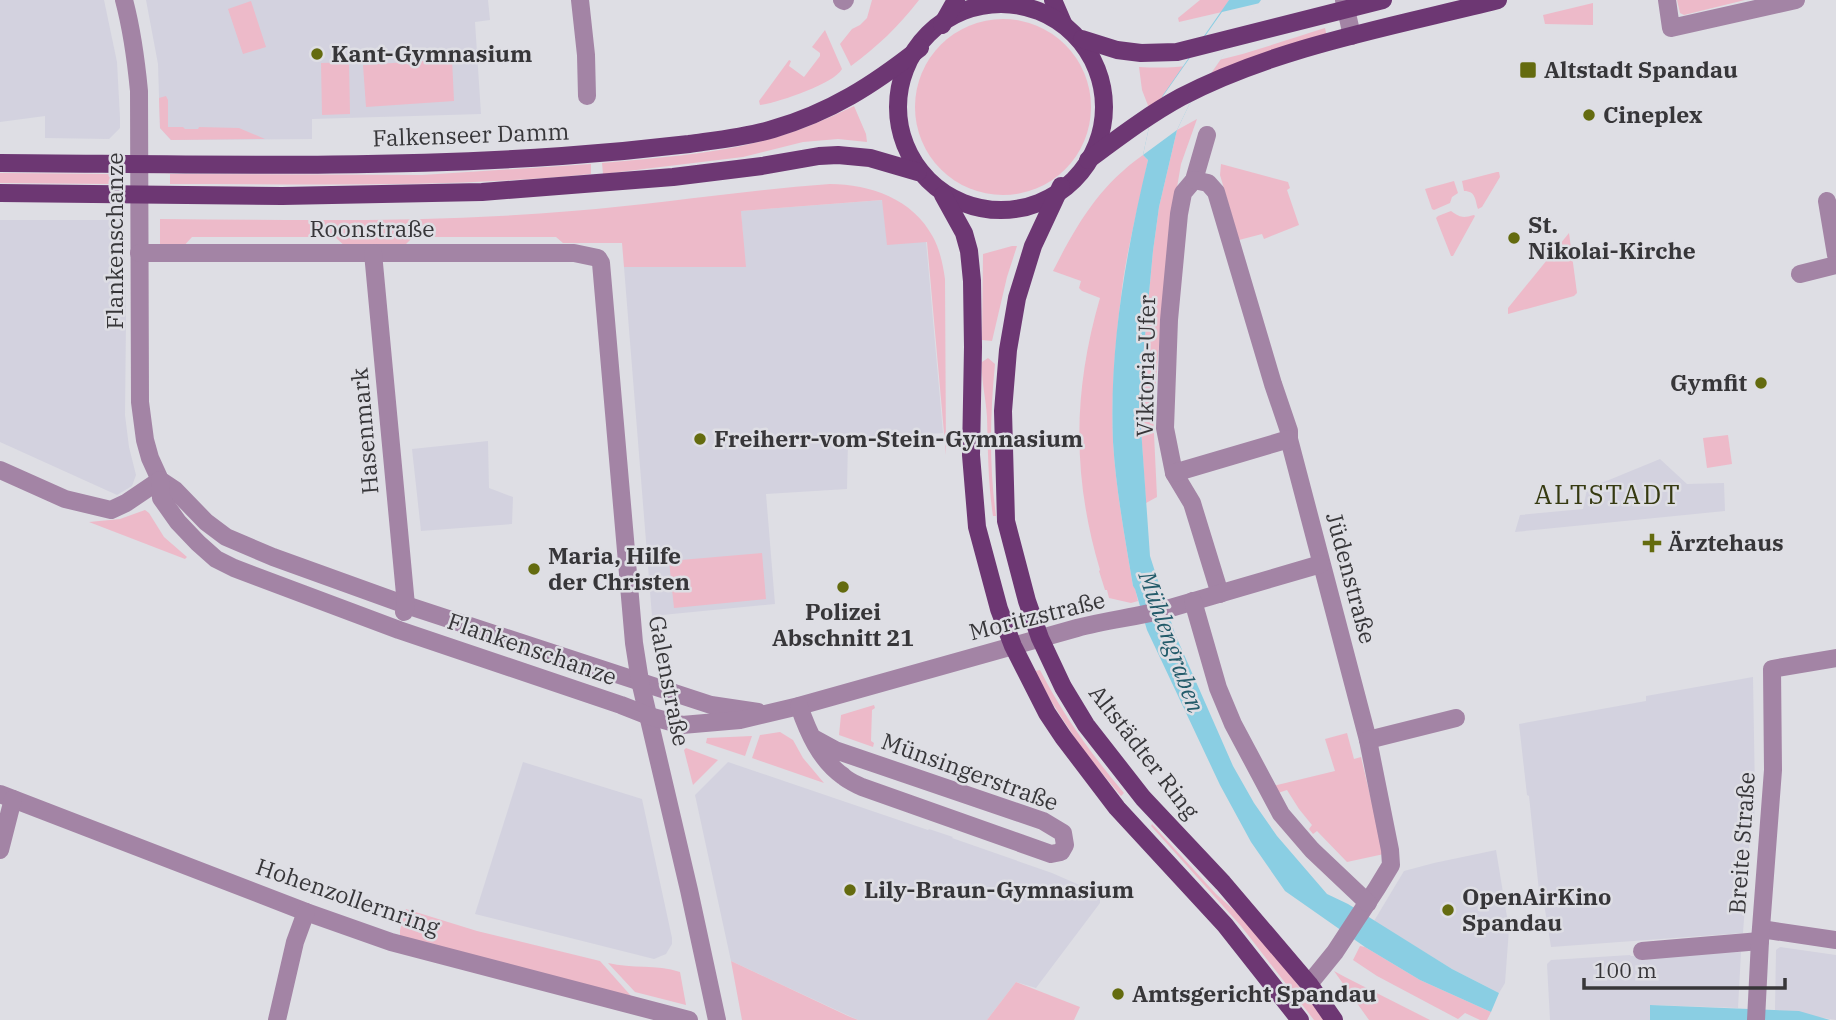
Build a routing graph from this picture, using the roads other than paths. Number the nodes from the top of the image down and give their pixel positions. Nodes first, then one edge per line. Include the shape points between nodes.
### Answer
1 (124, 0) edge
2 (580, 0) edge
3 (956, 0) edge
4 (1053, 0) edge
5 (1384, 0) edge
6 (1498, 0) edge
7 (1667, 0) edge
8 (1796, 0) edge
9 (1345, 5) edge
10 (1063, 23) junction
11 (940, 28) junction
12 (1352, 36) junction
13 (1082, 39) junction
14 (920, 48) junction
15 (587, 96) dead end
16 (1207, 135) dead end
17 (0, 163) edge
18 (140, 163) junction
19 (1082, 164) junction
20 (918, 172) junction
21 (1194, 180) junction
22 (1061, 186) junction
23 (0, 193) edge
24 (140, 195) junction
25 (943, 195) junction
26 (1827, 201) dead end
27 (139, 253) junction
28 (373, 253) junction
29 (1836, 254) edge
30 (601, 263) joint
31 (1836, 265) edge
32 (1800, 274) dead end
33 (1289, 439) junction
34 (0, 470) edge
35 (1174, 473) junction
36 (160, 480) junction
37 (226, 537) junction
38 (216, 559) junction
39 (1321, 564) junction
40 (1220, 594) junction
41 (1193, 601) junction
42 (406, 605) junction
43 (399, 630) junction
44 (1040, 638) junction
45 (1013, 646) junction
46 (1836, 658) edge
47 (640, 681) junction
48 (799, 706) junction
49 (765, 713) junction
50 (649, 716) junction
51 (1456, 718) dead end
52 (813, 738) junction
53 (1368, 740) junction
54 (6, 796) edge
55 (0, 850) edge
56 (1365, 908) junction
57 (306, 912) junction
58 (1760, 935) junction
59 (1836, 940) edge
60 (1643, 951) dead end
61 (1309, 984) junction
62 (1756, 1014) edge
63 (711, 1019) edge
64 (276, 1020) edge
65 (689, 1020) edge
66 (1300, 1020) edge
67 (1334, 1020) edge

1 - 18 street, Flankenschanze via 137,68
2 - 15 street
3 - 11 main road
4 - 10 main road
5 - 9 main road
6 - 12 main road
7 - 8 street via 1671,28
9 - 12 street
9 - 13 main road via 1177,51 1117,50
10 - 11 main road via 1035,9 1003,3 971,10
10 - 13 main road
11 - 14 main road
12 - 19 main road via 1202,86 1155,112
13 - 19 main road via 1101,71 1106,102 1099,135
14 - 18 main road, Falkenseer Damm via 872,84 828,108 770,130 724,139 478,162
14 - 20 main road via 905,77 898,114 902,140
16 - 21 street, Viktoria-Ufer
17 - 18 main road, Falkenseer Damm
18 - 24 street, Flankenschanze
19 - 22 main road
20 - 24 main road via 870,158 838,155 673,177 482,192
20 - 25 main road
21 - 33 street, Jüdenstraße via 1208,183 1216,192
21 - 35 street, Viktoria-Ufer via 1183,193 1179,214 1169,320 1165,428
22 - 25 main road via 1037,203 1012,209 984,208
22 - 44 main road, Altstädter Ring via 1033,246 1017,298 1003,411 1006,521
23 - 24 main road
24 - 27 street, Flankenschanze
25 - 45 main road via 964,233 970,257 971,455 977,527
26 - 29 street
27 - 28 street, Roonstraße
27 - 36 street, Flankenschanze via 140,402 145,440
28 - 30 street, Roonstraße via 574,253 593,256
28 - 42 street, Hasenmark
30 - 47 street, Galenstraße via 631,623
31 - 32 street
33 - 35 street
33 - 39 street, Jüdenstraße
34 - 36 street via 65,499 111,510
35 - 40 street, Viktoria-Ufer via 1192,503
36 - 37 street, Flankenschanze
36 - 38 street, Flankenschanze via 161,498 178,522
37 - 38 street
37 - 42 street, Flankenschanze
38 - 43 street, Flankenschanze
39 - 40 street, Moritzstraße
39 - 53 street, Jüdenstraße
40 - 41 street, Moritzstraße
41 - 44 street, Moritzstraße
41 - 56 street via 1218,688 1267,790 1281,814
42 - 43 street
42 - 47 street, Flankenschanze
43 - 50 street, Flankenschanze
44 - 45 street, Moritzstraße
44 - 61 main road, Altstädter Ring via 1086,725 1143,798
45 - 48 street, Moritzstraße
45 - 66 main road via 1047,713 1117,808 1225,925
46 - 58 street, Breite Straße via 1772,669 1773,771
47 - 49 street, Moritzstraße via 710,705
47 - 50 street, Galenstraße
48 - 49 street, Moritzstraße
48 - 52 street, Münsingerstraße
49 - 50 street, Moritzstraße via 682,725
50 - 63 street, Galenstraße via 689,889
51 - 53 street
52 - 52 street, Münsingerstraße via 822,757 862,787 1051,854 1061,852 1065,845 1063,833 1043,821 835,750
53 - 56 street, Jüdenstraße via 1391,866
54 - 55 street
54 - 57 street, Hohenzollernring
56 - 61 street, Jüdenstraße
57 - 64 street
57 - 65 street, Hohenzollernring via 391,942
58 - 59 street
58 - 60 street
58 - 62 street, Breite Straße
61 - 67 main road, Altstädter Ring

